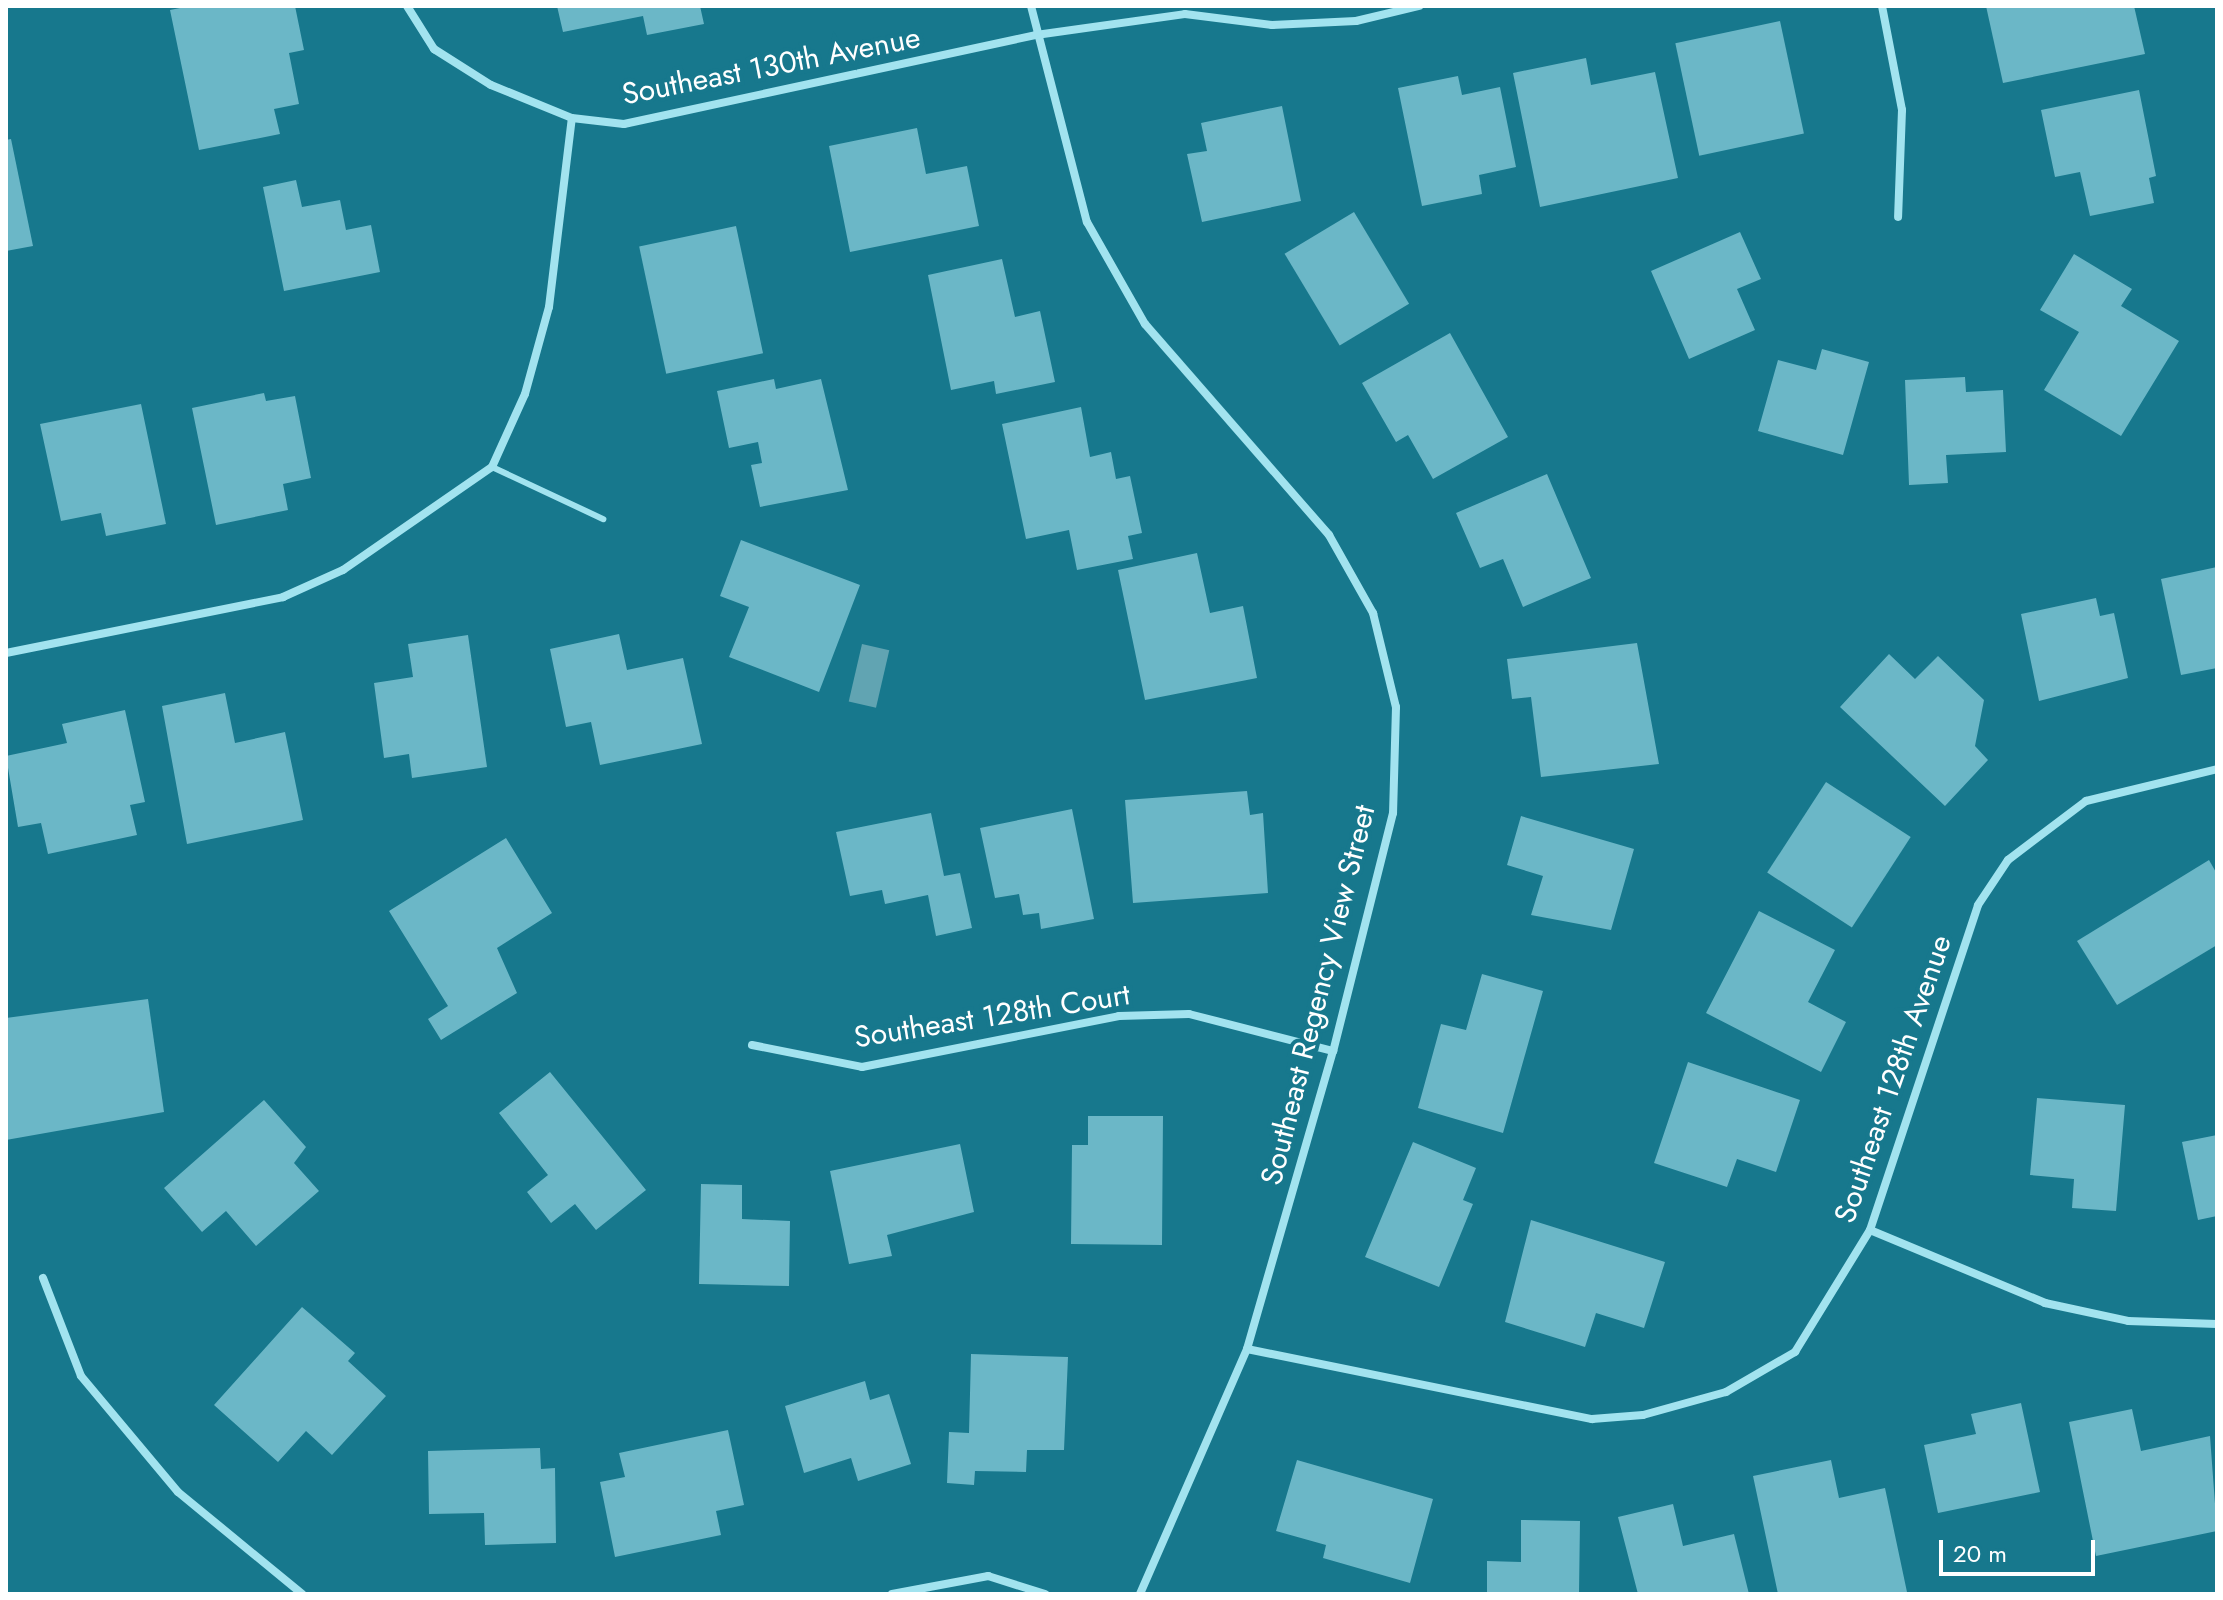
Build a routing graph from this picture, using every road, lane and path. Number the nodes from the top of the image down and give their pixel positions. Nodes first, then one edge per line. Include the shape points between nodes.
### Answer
1 (407, 6) edge
2 (1031, 6) edge
3 (1419, 6) edge
4 (1882, 6) edge
5 (1036, 35) junction
6 (572, 118) junction
7 (1898, 217) dead end
8 (492, 467) junction
9 (603, 519) dead end
10 (6, 653) edge
11 (2217, 769) edge
12 (752, 1045) dead end
13 (1333, 1051) junction
14 (1870, 1230) junction
15 (43, 1278) dead end
16 (2217, 1324) edge
17 (1247, 1349) junction
18 (302, 1594) edge
19 (892, 1594) edge
20 (1045, 1594) edge
21 (1140, 1594) edge

1 - 6 street, Southeast 130th Avenue via 434,49 491,85
2 - 5 street, Southeast Regency View Street
3 - 5 street, Southeast 130th Avenue via 1356,21 1272,25 1185,14
4 - 7 street via 1902,110
5 - 6 street, Southeast 130th Avenue via 624,124
5 - 13 street, Southeast Regency View Street via 1087,222 1145,324 1329,535 1373,613 1396,707 1393,813
6 - 8 street via 549,307 525,394
8 - 9 lane
8 - 10 street via 343,570 283,597
11 - 14 street, Southeast 128th Avenue via 2086,801 2008,860 1978,905
12 - 13 street, Southeast 128th Court via 862,1067 1119,1016 1189,1014
13 - 17 street, Southeast Regency View Street
14 - 16 street via 2045,1303 2128,1321
14 - 17 street, Southeast 128th Avenue via 1795,1352 1726,1392 1643,1415 1535,1413
15 - 18 street via 91,1388 178,1492
17 - 21 street, Southeast Regency View Street
19 - 20 street via 988,1576

